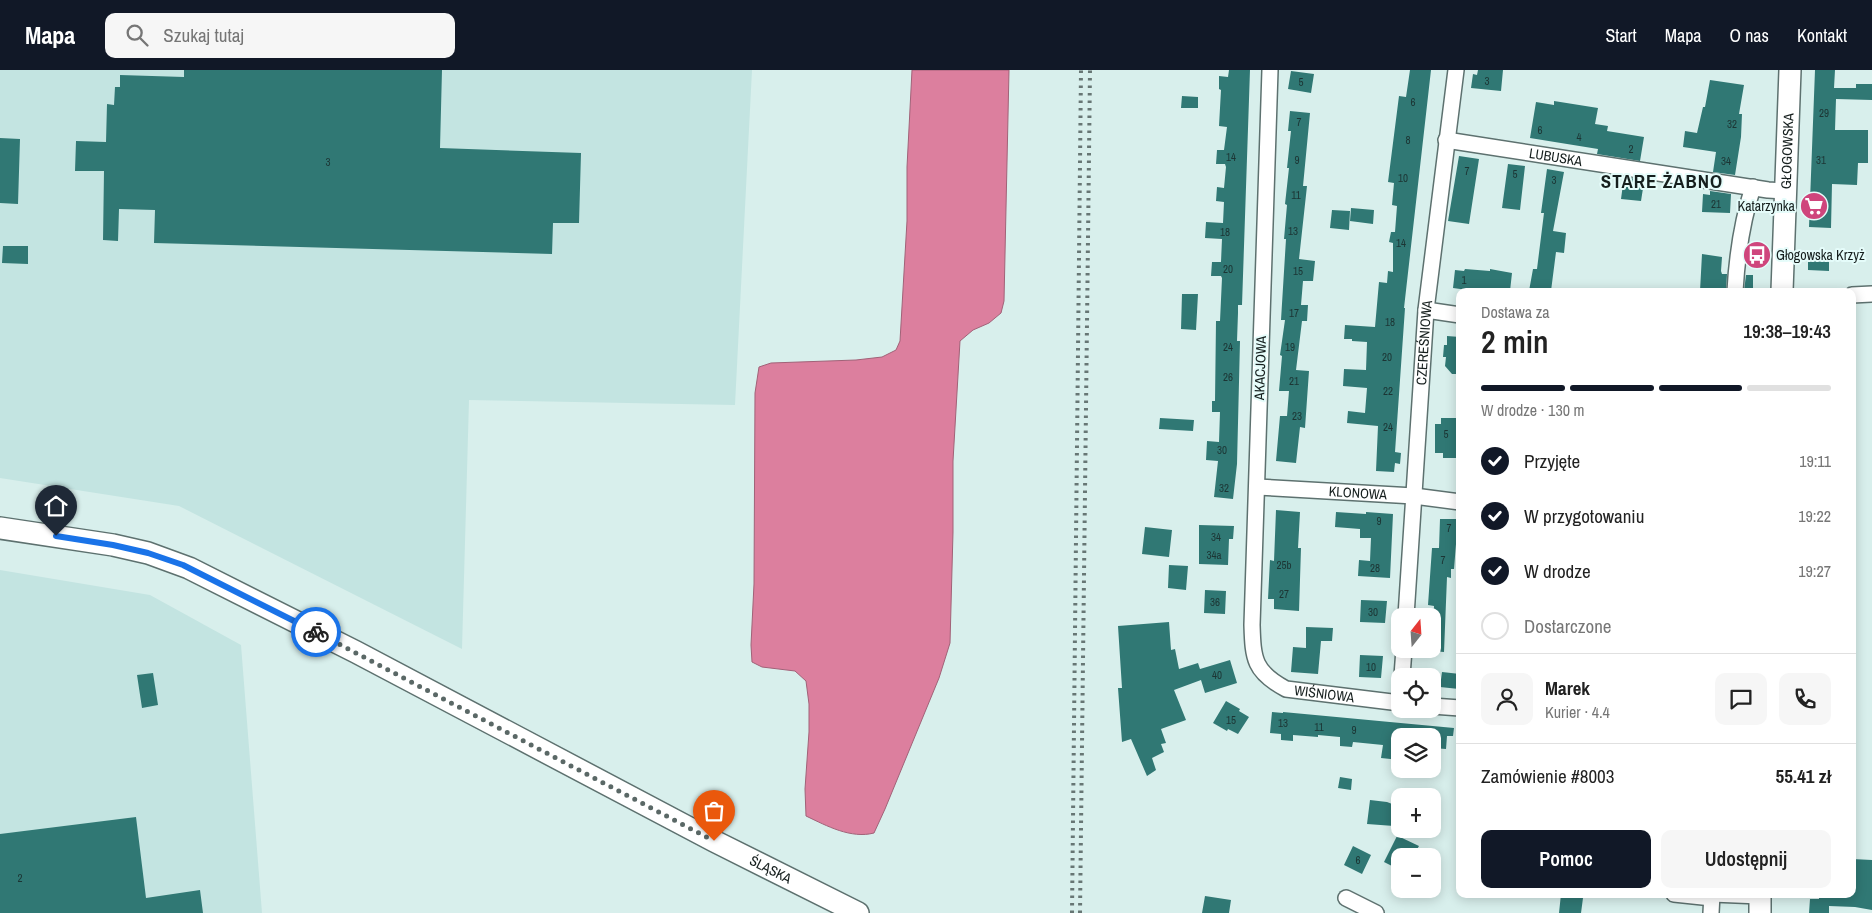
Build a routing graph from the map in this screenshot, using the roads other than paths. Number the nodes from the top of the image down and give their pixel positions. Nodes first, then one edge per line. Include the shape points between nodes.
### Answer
1 (1270, 70) edge
2 (1456, 70) edge
3 (1790, 70) edge
4 (1446, 140) junction
5 (1753, 187) junction
6 (1785, 191) junction
7 (1735, 288) edge
8 (1782, 288) edge
9 (1872, 294) edge
10 (1856, 295) edge
11 (1426, 310) junction
12 (1456, 314) edge
13 (1257, 487) junction
14 (1414, 496) junction
15 (1456, 501) edge
16 (0, 528) edge
17 (1407, 608) edge
18 (1258, 666) joint
19 (1391, 702) edge
20 (1441, 707) edge
21 (1456, 708) edge
22 (1346, 898) dead end
23 (1699, 898) edge
24 (1712, 900) edge
25 (1760, 901) edge
26 (1369, 911) edge
27 (858, 913) edge

1 - 13 street, AKACJOWA
2 - 4 street, CZEREŚNIOWA
3 - 6 street, GŁOGOWSKA
4 - 5 street, LUBUSKA
4 - 11 street, CZEREŚNIOWA
5 - 6 street, LUBUSKA
5 - 7 street via 1737,261
6 - 8 street, GŁOGOWSKA
9 - 10 street
11 - 12 street
11 - 14 street, CZEREŚNIOWA
13 - 14 street, KLONOWA
13 - 18 street, AKACJOWA via 1252,625
14 - 15 street, KLONOWA
14 - 17 street, CZEREŚNIOWA
16 - 27 street, ŚLĄSKA via 113,545 148,553 198,571
18 - 19 street, WIŚNIOWA via 1269,680 1286,689
20 - 21 street
22 - 26 street
23 - 24 street
24 - 25 street

